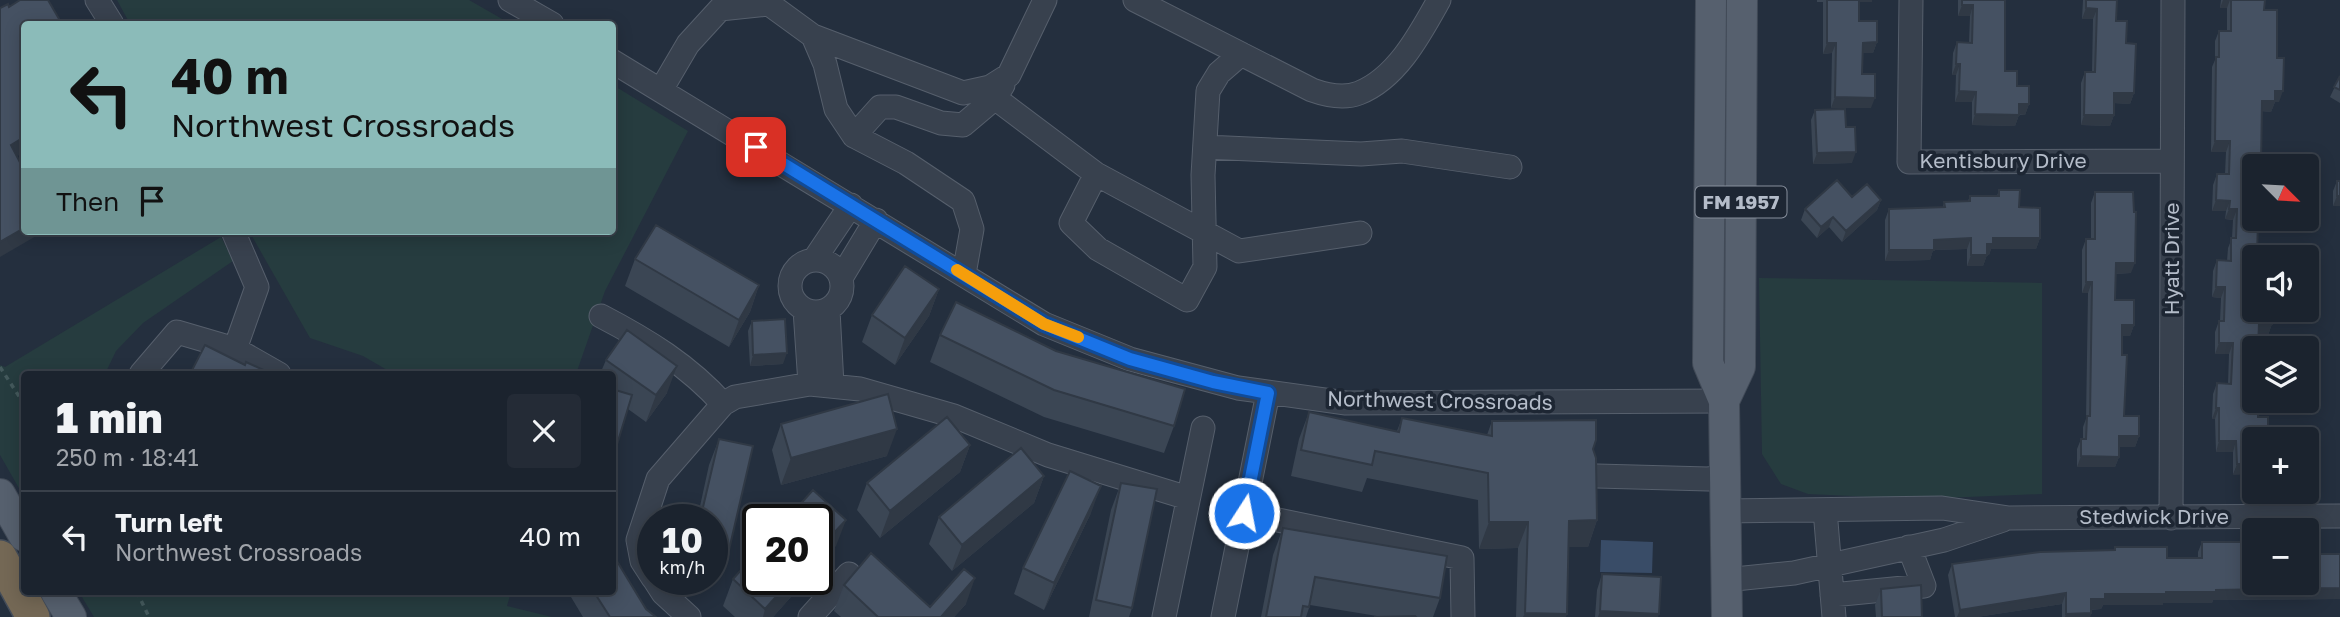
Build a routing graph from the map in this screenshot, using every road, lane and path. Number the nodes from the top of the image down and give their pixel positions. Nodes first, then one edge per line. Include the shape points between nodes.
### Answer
1 (97, 0) edge
2 (510, 0) edge
3 (1045, 0) edge
4 (1135, 0) edge
5 (1439, 0) edge
6 (1711, 0) edge
7 (1742, 0) edge
8 (1911, 0) edge
9 (2173, 0) edge
10 (110, 21) edge
11 (547, 21) edge
12 (814, 36) junction
13 (1241, 54) junction
14 (616, 63) edge
15 (1009, 75) junction
16 (661, 90) junction
17 (995, 98) junction
18 (854, 136) junction
19 (1205, 147) junction
20 (2172, 161) junction
21 (1510, 167) dead end
22 (1096, 174) junction
23 (851, 205) junction
24 (876, 220) junction
25 (1203, 231) junction
26 (1360, 233) dead end
27 (235, 235) edge
28 (814, 260) junction
29 (964, 274) junction
30 (841, 278) junction
31 (816, 310) junction
32 (601, 316) dead end
33 (235, 349) junction
34 (0, 368) edge
35 (144, 371) edge
36 (274, 371) edge
37 (821, 385) junction
38 (1268, 393) junction
39 (21, 400) edge
40 (1724, 401) junction
41 (723, 404) junction
42 (1203, 428) dead end
43 (1597, 476) edge
44 (1724, 477) junction
45 (0, 494) edge
46 (1188, 498) junction
47 (650, 504) edge
48 (1825, 510) junction
49 (1724, 511) junction
50 (1244, 513) junction
51 (2340, 516) edge
52 (2009, 518) junction
53 (2171, 518) junction
54 (21, 531) edge
55 (1909, 547) junction
56 (0, 558) edge
57 (1828, 565) junction
58 (849, 574) edge
59 (1726, 580) junction
60 (59, 595) edge
61 (138, 595) edge
62 (665, 595) edge
63 (1833, 606) edge
64 (33, 617) edge
65 (71, 617) edge
66 (149, 617) edge
67 (689, 617) edge
68 (810, 617) edge
69 (1164, 617) edge
70 (1223, 617) edge
71 (1463, 617) edge
72 (1727, 617) edge

1 - 10 street
2 - 11 street
3 - 15 street
4 - 13 street
5 - 13 street via 1412,48 1377,84 1357,94 1330,96 1312,90
6 - 40 main road, FM 1957 via 1708,363
7 - 40 main road, FM 1957 via 1740,367
8 - 20 street, Kentisbury Drive via 1909,162
9 - 20 street, Hyatt Drive
12 - 15 street via 963,93 990,87
12 - 16 street via 769,4 720,9 688,44
12 - 18 street via 836,109
13 - 19 street via 1219,73 1208,91
14 - 16 street, Northwest Crossroads
15 - 17 street
16 - 23 street, Northwest Crossroads
17 - 18 street via 963,125 880,107
17 - 22 street
18 - 29 street via 963,201 972,229
19 - 21 street via 1361,154 1402,151
19 - 25 street
20 - 53 street, Hyatt Drive
22 - 25 street
22 - 25 street via 1071,223 1098,249 1187,300 1205,267
23 - 24 street, Northwest Crossroads
23 - 28 street
24 - 29 street, Northwest Crossroads
24 - 30 street
25 - 26 street via 1240,251
27 - 33 street via 257,287
28 - 30 street via 831,264
28 - 31 street via 798,267 790,285 792,297
29 - 38 street, Northwest Crossroads via 1044,324 1130,359
30 - 31 street via 840,297
31 - 37 street
32 - 41 street via 695,374
33 - 35 street via 177,332
33 - 36 street
34 - 39 path
37 - 41 street via 735,397
37 - 46 street via 860,388 924,406 1048,456
38 - 40 street, Northwest Crossroads via 1397,404
38 - 50 street
40 - 44 main road, FM 1957
41 - 47 street via 658,479
42 - 46 street
43 - 44 street
44 - 49 main road, FM 1957
45 - 54 main road
46 - 69 street
48 - 49 street, Stedwick Drive
48 - 52 street, Stedwick Drive via 1942,508
48 - 57 street
49 - 59 main road, FM 1957
50 - 70 street
50 - 71 street via 1462,558
51 - 53 street, Stedwick Drive
52 - 53 street, Stedwick Drive
52 - 55 street, Stedwick Drive
55 - 57 street, Stedwick Drive
55 - 63 street via 1924,586
56 - 64 highway
57 - 59 street, Stedwick Drive
57 - 63 street
58 - 68 street
59 - 72 main road, FM 1957
60 - 65 main road
61 - 66 path
62 - 67 street

